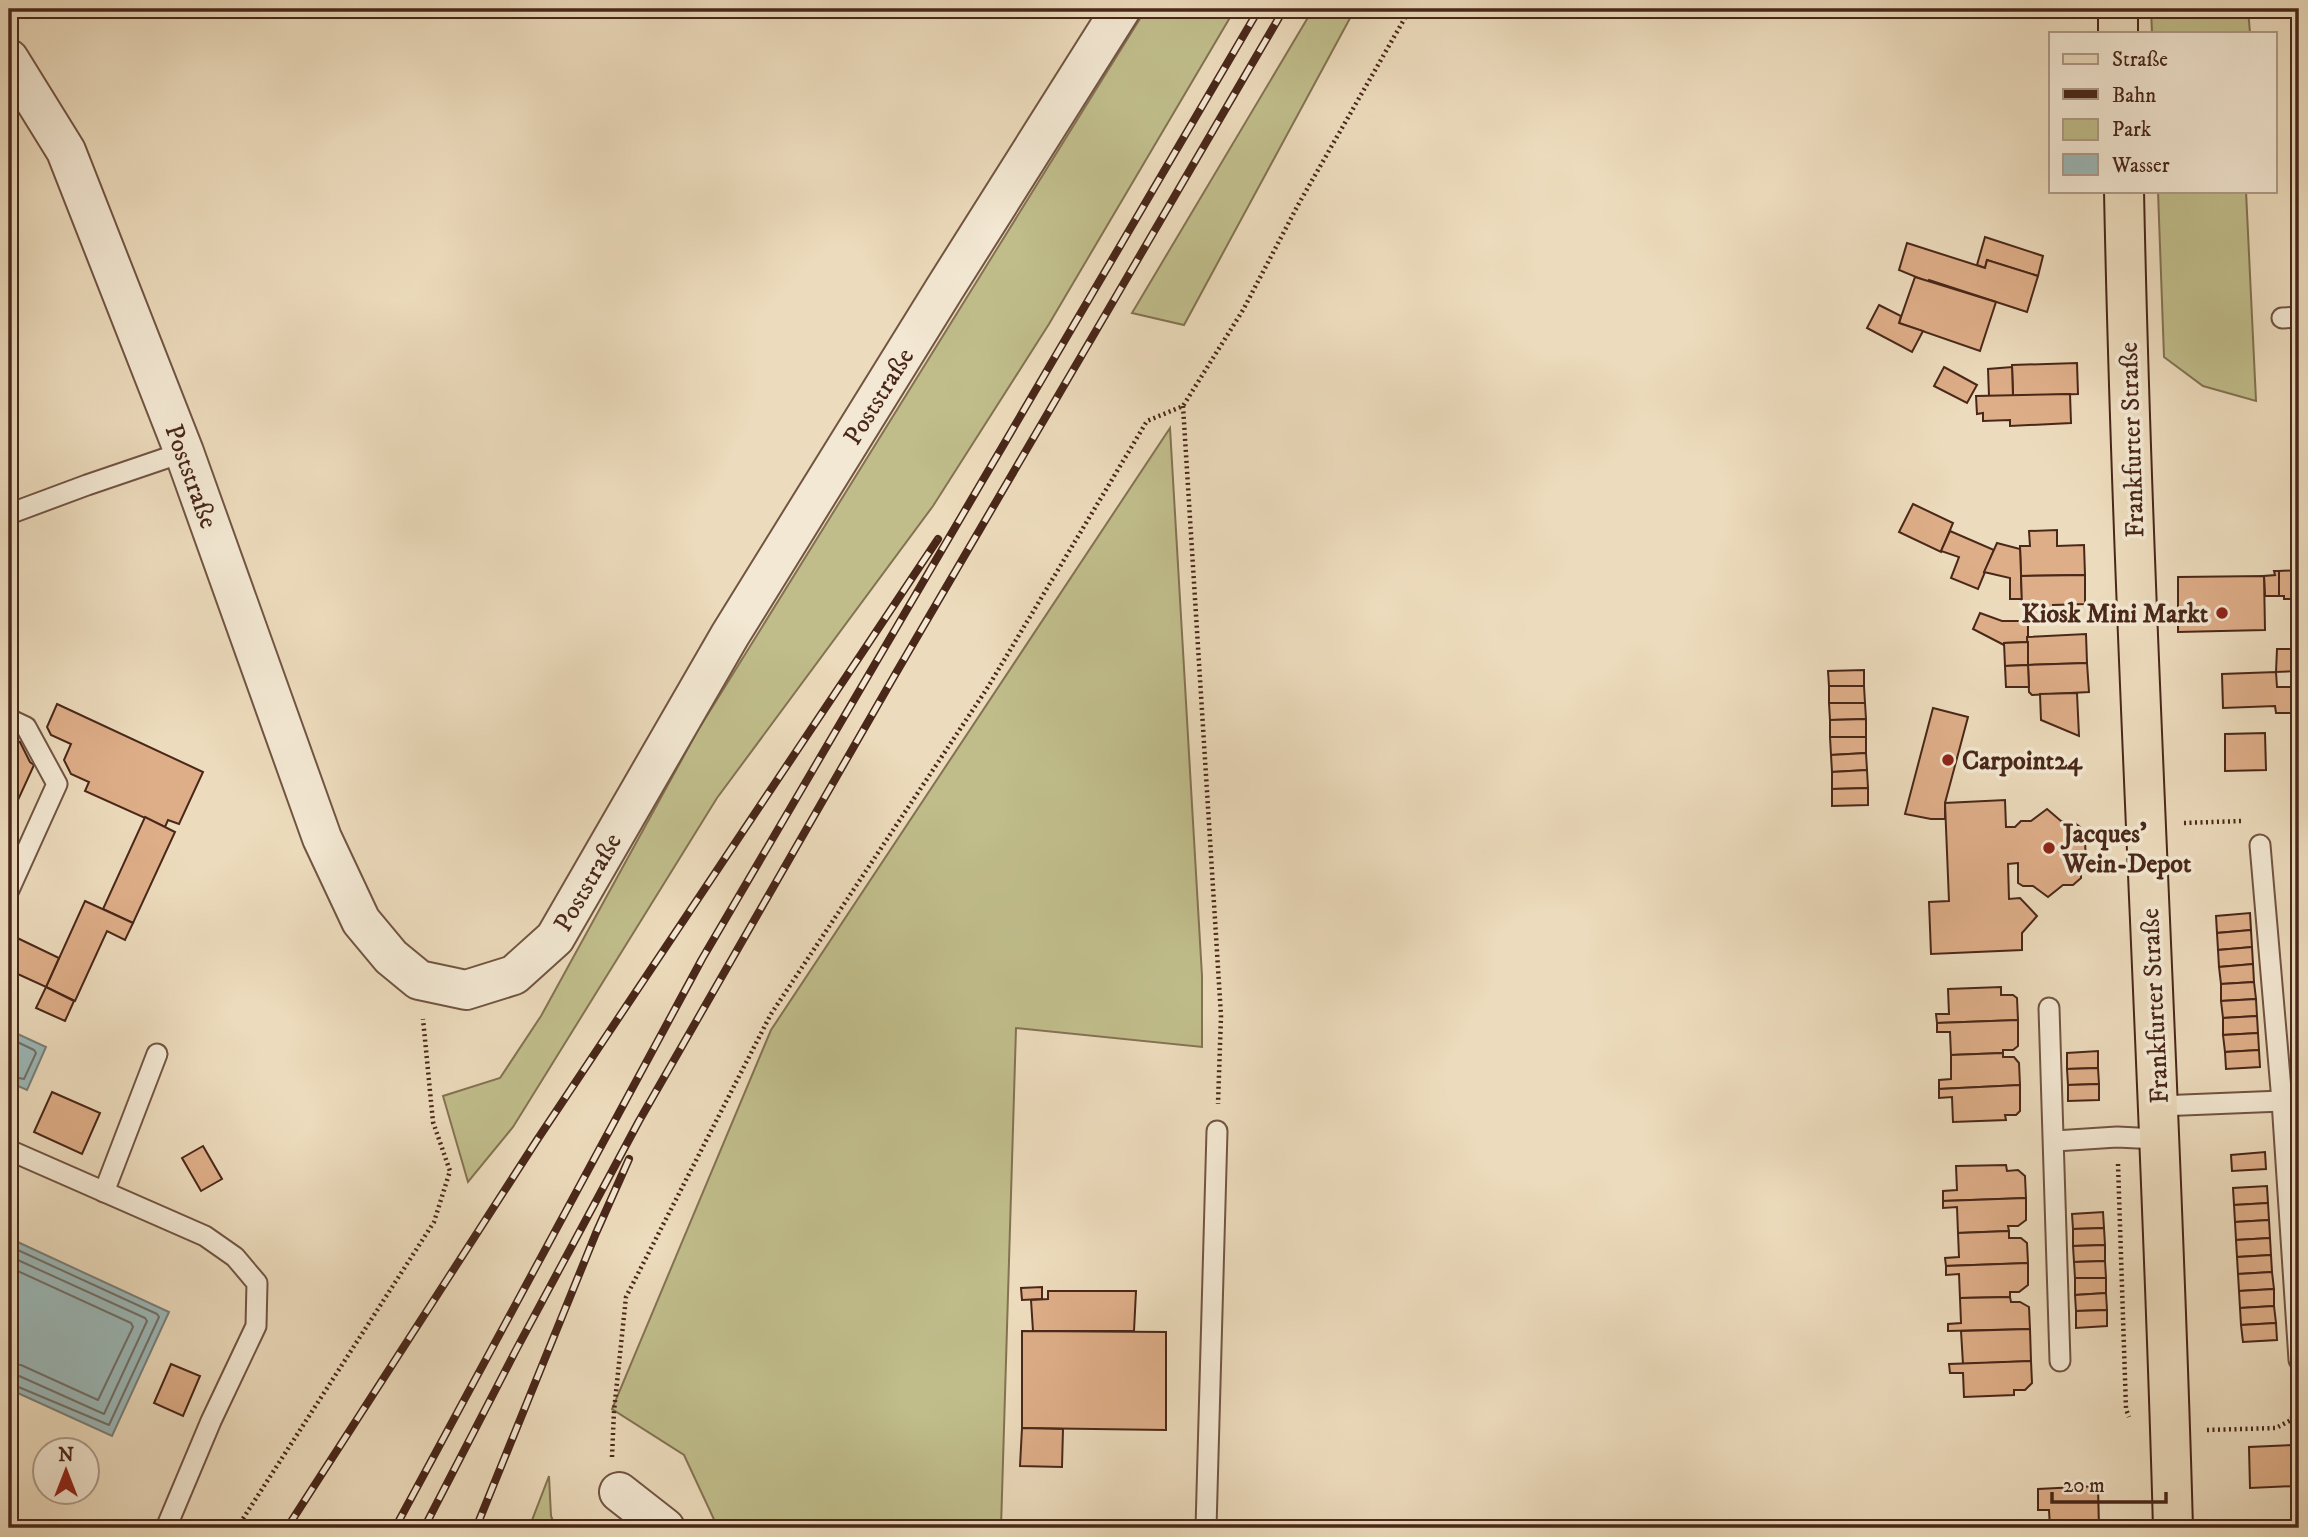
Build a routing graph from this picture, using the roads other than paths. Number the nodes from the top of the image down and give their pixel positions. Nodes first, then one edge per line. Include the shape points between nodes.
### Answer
1 (1121, 9) edge
2 (2118, 9) edge
3 (2118, 32) edge
4 (9, 59) edge
5 (2124, 192) edge
6 (184, 452) junction
7 (9, 514) edge
8 (9, 719) edge
9 (2260, 845) road end
10 (9, 890) edge
11 (2049, 1008) dead end
12 (157, 1054) dead end
13 (2282, 1101) junction
14 (2159, 1123) junction
15 (1217, 1131) road end
16 (2055, 1141) junction
17 (9, 1150) edge
18 (104, 1192) junction
19 (2299, 1360) edge
20 (2060, 1361) dead end
21 (619, 1492) road end
22 (166, 1528) edge
23 (665, 1528) edge
24 (1206, 1528) edge
25 (2174, 1528) edge

1 - 6 street, Poststraße via 730,635 555,938 514,975 466,990 419,980 391,957 361,921 322,838
2 - 3 main road
4 - 6 street, Poststraße via 66,151
5 - 14 main road, Frankfurter Straße
6 - 7 lane
8 - 10 lane via 26,727 57,784
9 - 13 lane
11 - 16 lane
12 - 18 lane
13 - 14 lane
13 - 19 lane
14 - 16 lane via 2117,1137
14 - 25 main road, Frankfurter Straße
15 - 24 lane
16 - 20 lane
17 - 18 lane
18 - 22 lane via 205,1236 235,1257 257,1283 256,1326
21 - 23 street

